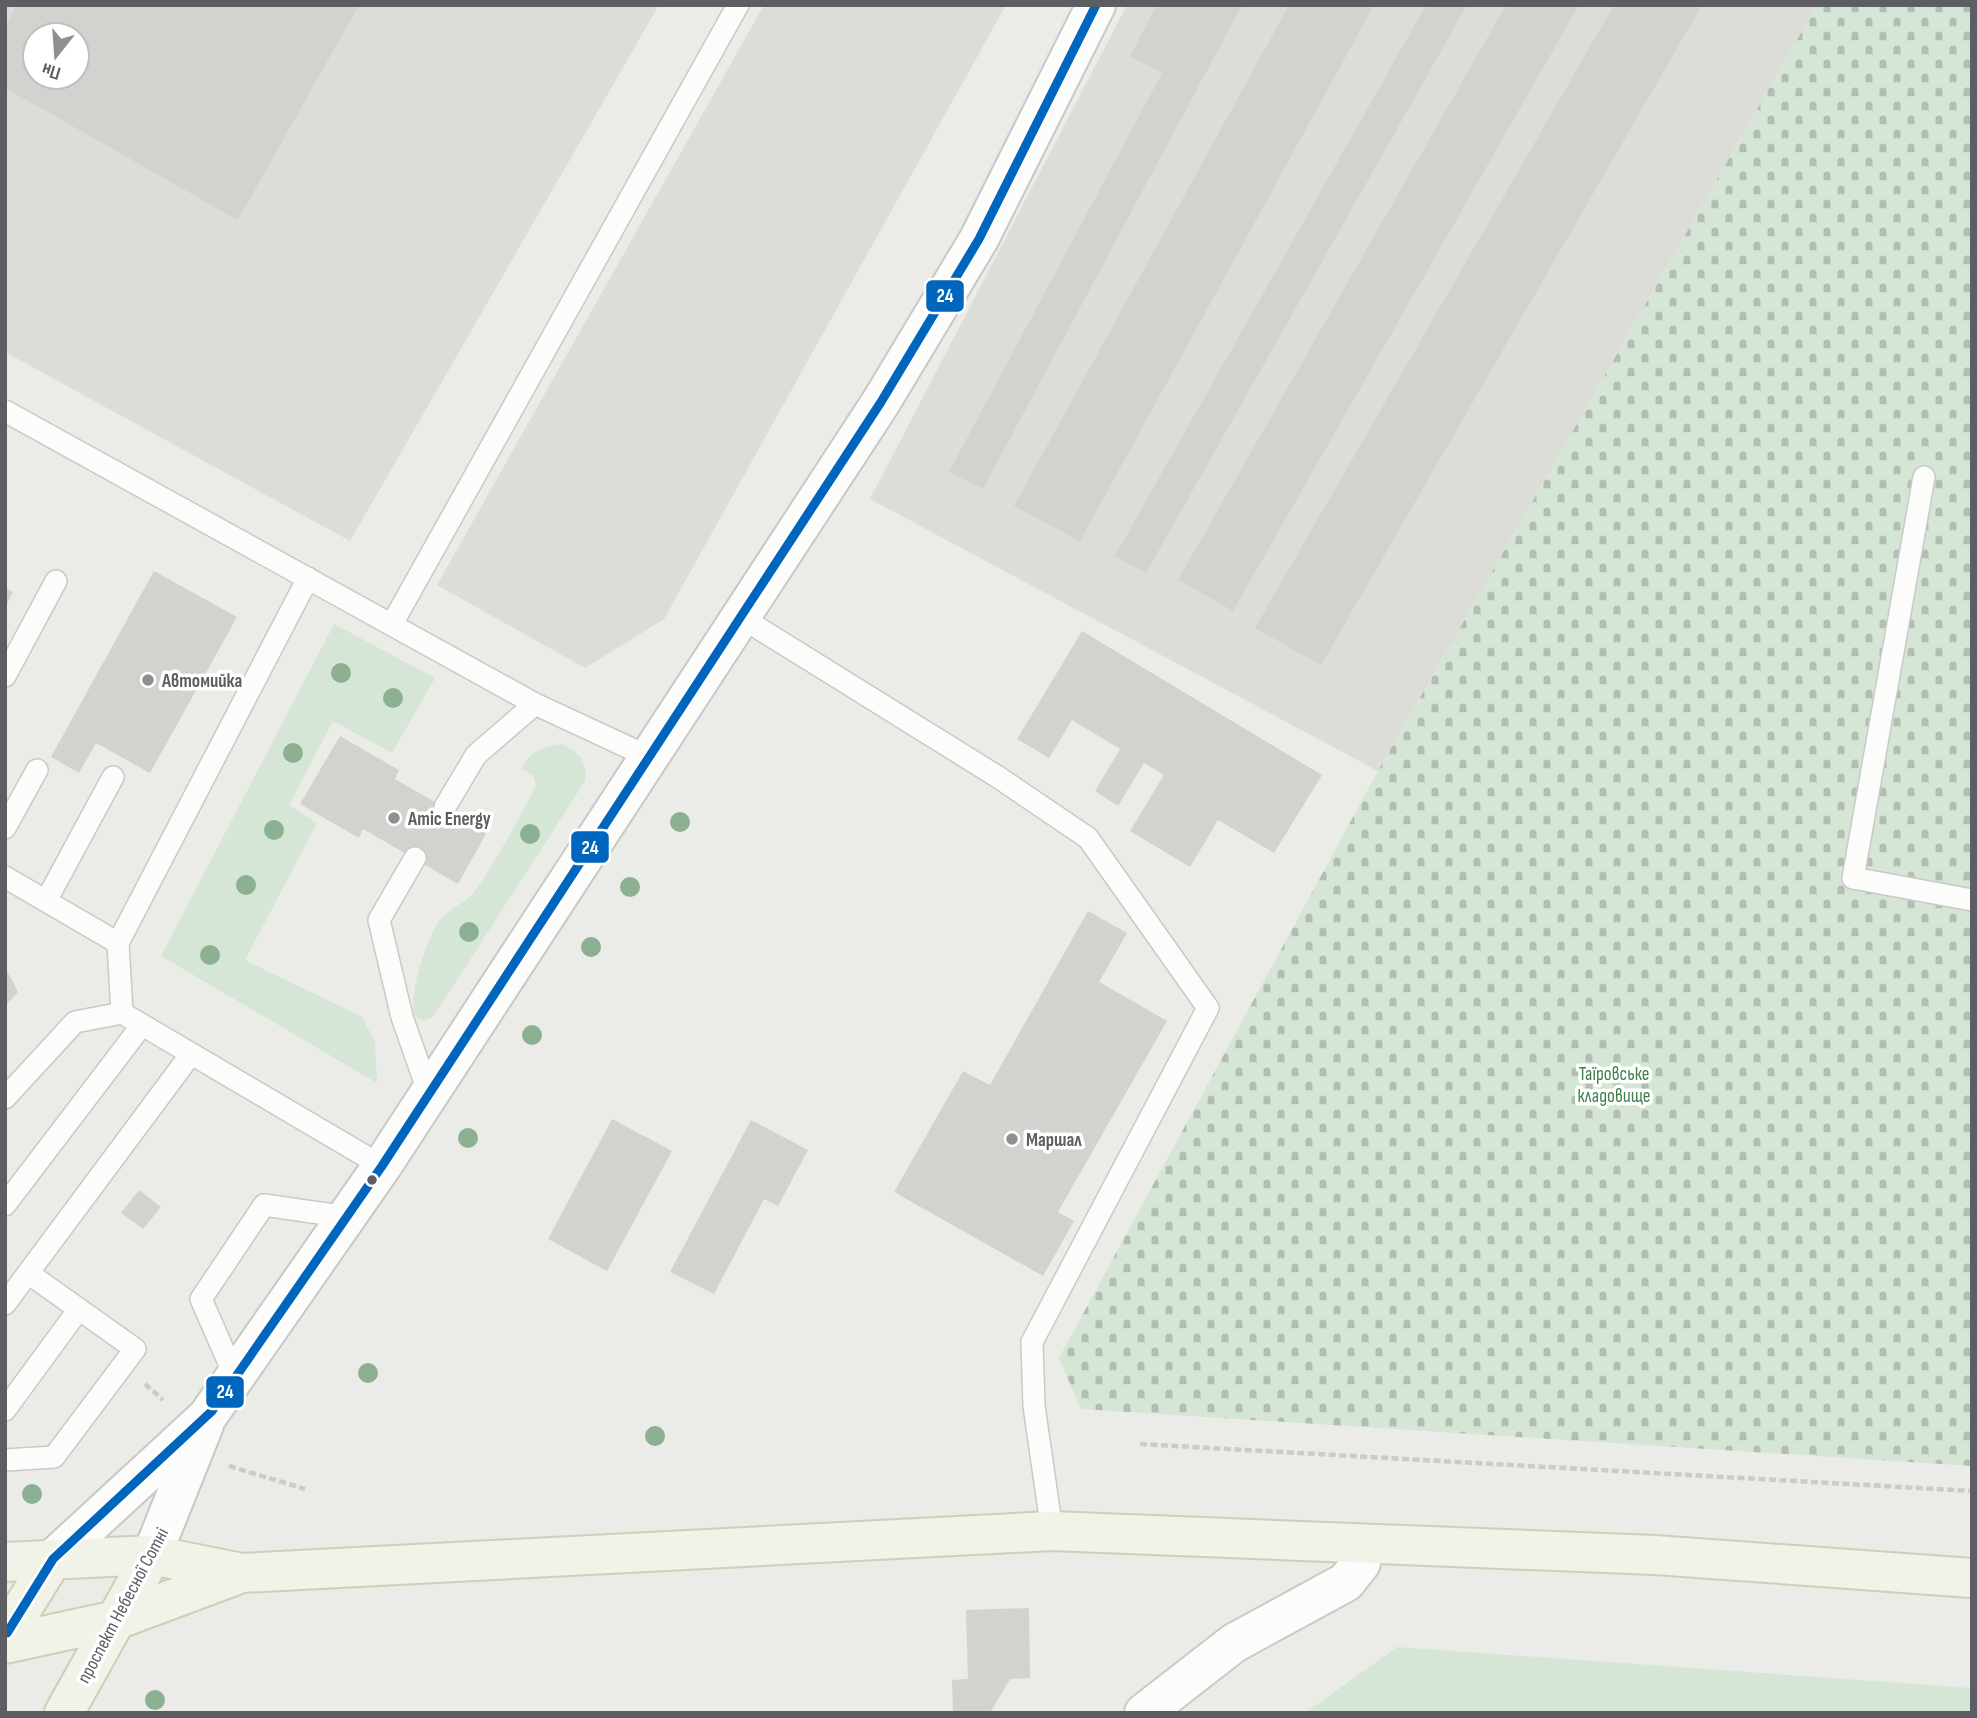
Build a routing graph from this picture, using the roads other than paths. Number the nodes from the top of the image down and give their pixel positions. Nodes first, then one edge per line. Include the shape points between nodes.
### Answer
1 (738, 5) edge
2 (1096, 5) edge
3 (5, 411) edge
4 (1924, 477) dead end
5 (308, 578) junction
6 (56, 581) dead end
7 (742, 618) junction
8 (392, 624) junction
9 (5, 676) edge
10 (535, 704) junction
11 (649, 757) junction
12 (37, 770) dead end
13 (113, 778) dead end
14 (444, 807) dead end
15 (5, 828) edge
16 (415, 859) dead end
17 (5, 877) edge
18 (1972, 900) edge
19 (46, 901) junction
20 (118, 943) junction
21 (122, 1013) junction
22 (142, 1025) junction
23 (191, 1054) junction
24 (428, 1091) junction
25 (5, 1098) edge
26 (382, 1166) junction
27 (5, 1205) edge
28 (347, 1217) junction
29 (28, 1273) junction
30 (5, 1304) edge
31 (79, 1310) junction
32 (236, 1379) junction
33 (5, 1410) edge
34 (207, 1417) junction
35 (5, 1460) edge
36 (1052, 1531) junction
37 (1363, 1544) junction
38 (152, 1555) junction
39 (53, 1559) junction
40 (5, 1562) edge
41 (242, 1573) junction
42 (1972, 1578) edge
43 (116, 1620) junction
44 (5, 1636) edge
45 (5, 1644) edge
46 (64, 1713) edge
47 (1144, 1713) edge

1 - 8 lane
2 - 7 main road, проспект Небесної Сотні via 979,239
3 - 5 lane
4 - 18 lane via 1853,878
5 - 8 lane
5 - 20 lane
6 - 9 lane
7 - 11 main road, проспект Небесної Сотні
7 - 36 lane via 1088,838 1208,1009 1032,1342 1034,1406
8 - 10 lane
10 - 11 lane
10 - 14 lane via 476,755
11 - 24 main road, проспект Небесної Сотні
12 - 15 lane
13 - 19 lane
16 - 24 lane via 379,920 402,1017
17 - 19 lane
19 - 20 lane
20 - 21 lane
21 - 22 lane
21 - 25 lane via 75,1022
22 - 23 lane
22 - 27 lane
23 - 26 lane
23 - 29 lane
24 - 26 main road, проспект Небесної Сотні
26 - 28 main road, проспект Небесної Сотні
28 - 32 main road, проспект Небесної Сотні
28 - 32 lane via 264,1205 201,1299
29 - 30 lane
29 - 31 lane
31 - 33 lane
31 - 35 lane via 135,1349 54,1457
32 - 34 main road, проспект Небесної Сотні
34 - 38 main road, проспект Небесної Сотні
34 - 39 main road, проспект Небесної Сотні
36 - 37 main road
36 - 41 main road
37 - 42 main road via 1655,1555
37 - 47 main road via 1361,1563 1346,1582 1234,1643
38 - 39 main road
38 - 41 main road
38 - 43 main road, проспект Небесної Сотні
39 - 40 main road
39 - 44 main road, проспект Небесної Сотні
41 - 43 main road
43 - 45 main road
43 - 46 main road, проспект Небесної Сотні

